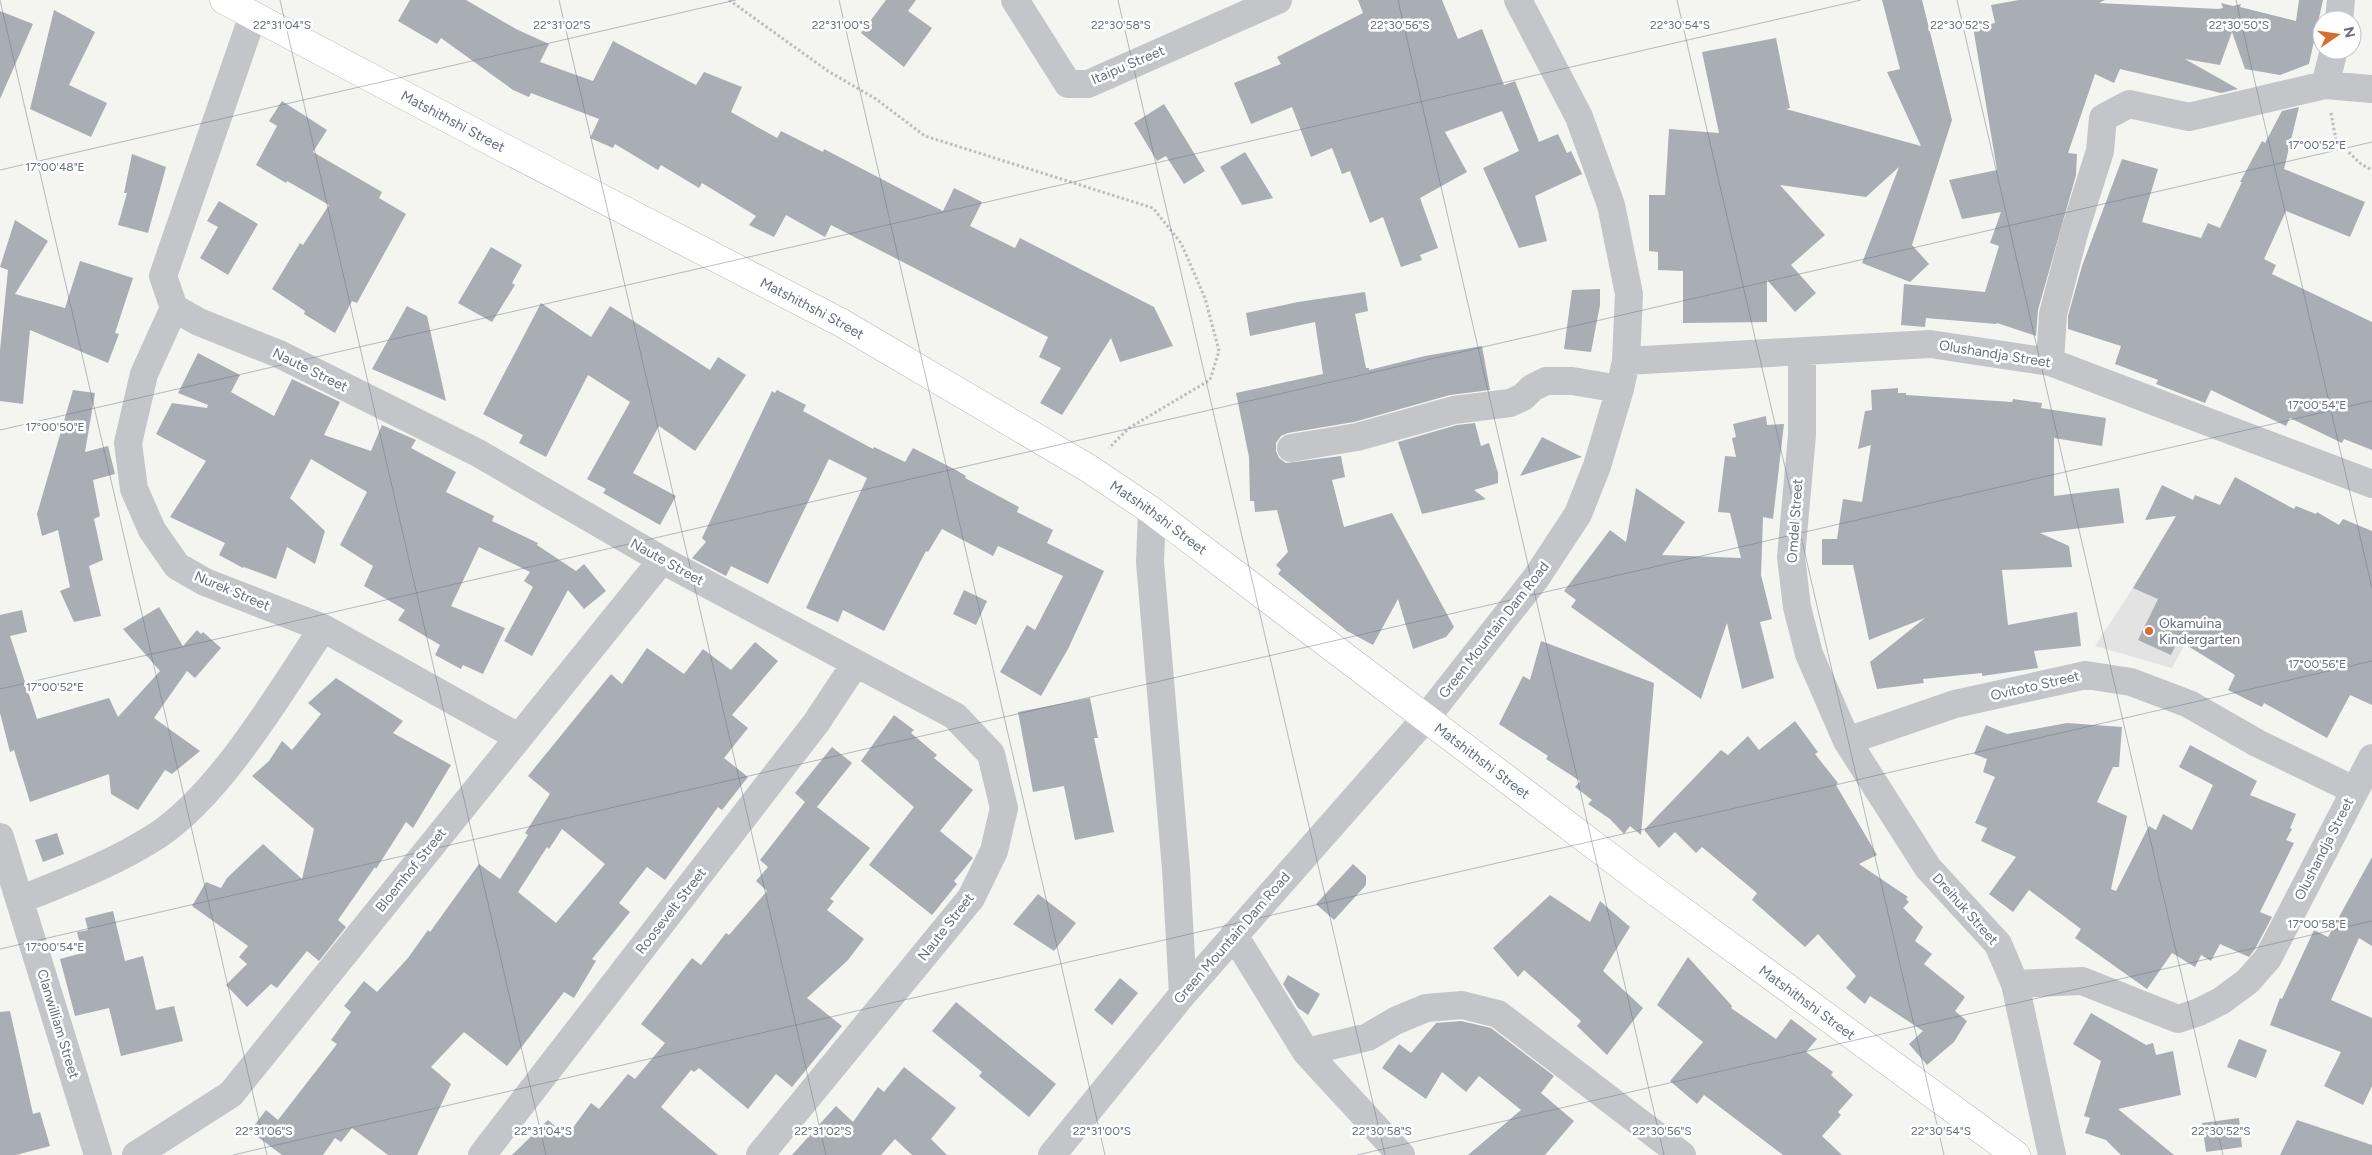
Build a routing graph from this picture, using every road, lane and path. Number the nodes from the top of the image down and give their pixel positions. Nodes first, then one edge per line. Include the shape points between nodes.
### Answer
1 (224, 0) edge
2 (729, 0) edge
3 (1015, 0) edge
4 (1278, 0) edge
5 (1518, 0) edge
6 (253, 15) junction
7 (2332, 60) edge
8 (2325, 86) junction
9 (2372, 89) edge
10 (2372, 170) edge
11 (174, 308) junction
12 (1802, 352) junction
13 (1626, 360) junction
14 (2050, 362) junction
15 (1620, 390) junction
16 (1291, 448) dead end
17 (1088, 468) junction
18 (2372, 484) edge
19 (1152, 511) junction
20 (662, 560) junction
21 (323, 628) junction
22 (855, 664) junction
23 (1425, 719) junction
24 (518, 737) junction
25 (1847, 741) junction
26 (2372, 758) edge
27 (2354, 790) junction
28 (0, 837) edge
29 (20, 900) junction
30 (1234, 935) junction
31 (2015, 984) junction
32 (1183, 994) junction
33 (1306, 1052) junction
34 (98, 1155) edge
35 (136, 1155) edge
36 (482, 1155) edge
37 (760, 1155) edge
38 (1052, 1155) edge
39 (1401, 1155) edge
40 (1682, 1155) edge
41 (2016, 1155) edge
42 (2052, 1155) edge

1 - 6 main road, Matshithshi Street
2 - 17 path via 925,136 1153,208 1181,244 1204,298 1219,351 1210,380 1129,428
3 - 4 street, Itaipu Street via 1068,84 1088,84
5 - 13 street, Green Mountain Dam Road via 1579,117 1611,205 1629,294
6 - 11 street via 163,276
6 - 17 main road, Matshithshi Street via 840,322
7 - 8 street
8 - 9 street
8 - 10 path via 2336,140
8 - 14 street via 2189,117 2130,104 2103,118 2100,151 2053,314
11 - 20 street, Naute Street via 199,322 278,354 478,453
11 - 21 street, Nurek Street via 144,374 128,443 134,488 152,530 177,566 205,582
12 - 13 street, Olushandja Street
12 - 14 street, Olushandja Street via 1930,344
12 - 25 street, Omdel Street via 1802,435 1791,557 1797,607 1810,654
13 - 15 street, Green Mountain Dam Road
14 - 18 street, Olushandja Street
15 - 16 street via 1572,381 1546,381 1510,403 1454,410 1357,438
15 - 23 street, Green Mountain Dam Road via 1597,466 1578,514 1536,578
17 - 19 main road, Matshithshi Street
19 - 23 main road, Matshithshi Street
19 - 32 street via 1150,562 1176,869
20 - 22 street, Naute Street
20 - 24 street, Bloemhof Street
21 - 24 street, Nurek Street
21 - 29 street via 250,736 201,797 159,834 97,868
22 - 36 street, Roosevelt Street via 816,723
22 - 37 street, Naute Street via 956,716 991,754 1004,808 994,851 971,898
23 - 30 street, Green Mountain Dam Road
23 - 41 main road, Matshithshi Street
24 - 35 street, Bloemhof Street via 231,1094
25 - 27 street, Ovitoto Street via 1955,704 2086,675 2132,682 2189,704 2257,743
25 - 31 street, Dreihuk Street via 1928,868 1998,944
26 - 27 street, Olushandja Street
27 - 31 street, Olushandja Street via 2268,958 2248,981 2221,1001 2178,1019 2082,981
28 - 29 street, Clanwilliam Street
29 - 34 street, Clanwilliam Street
30 - 32 street, Green Mountain Dam Road
30 - 33 street
31 - 42 street, Dreihuk Street
32 - 38 street, Green Mountain Dam Road
33 - 39 street
33 - 40 street via 1368,1038 1395,1020 1426,1008 1462,1005 1498,1014

